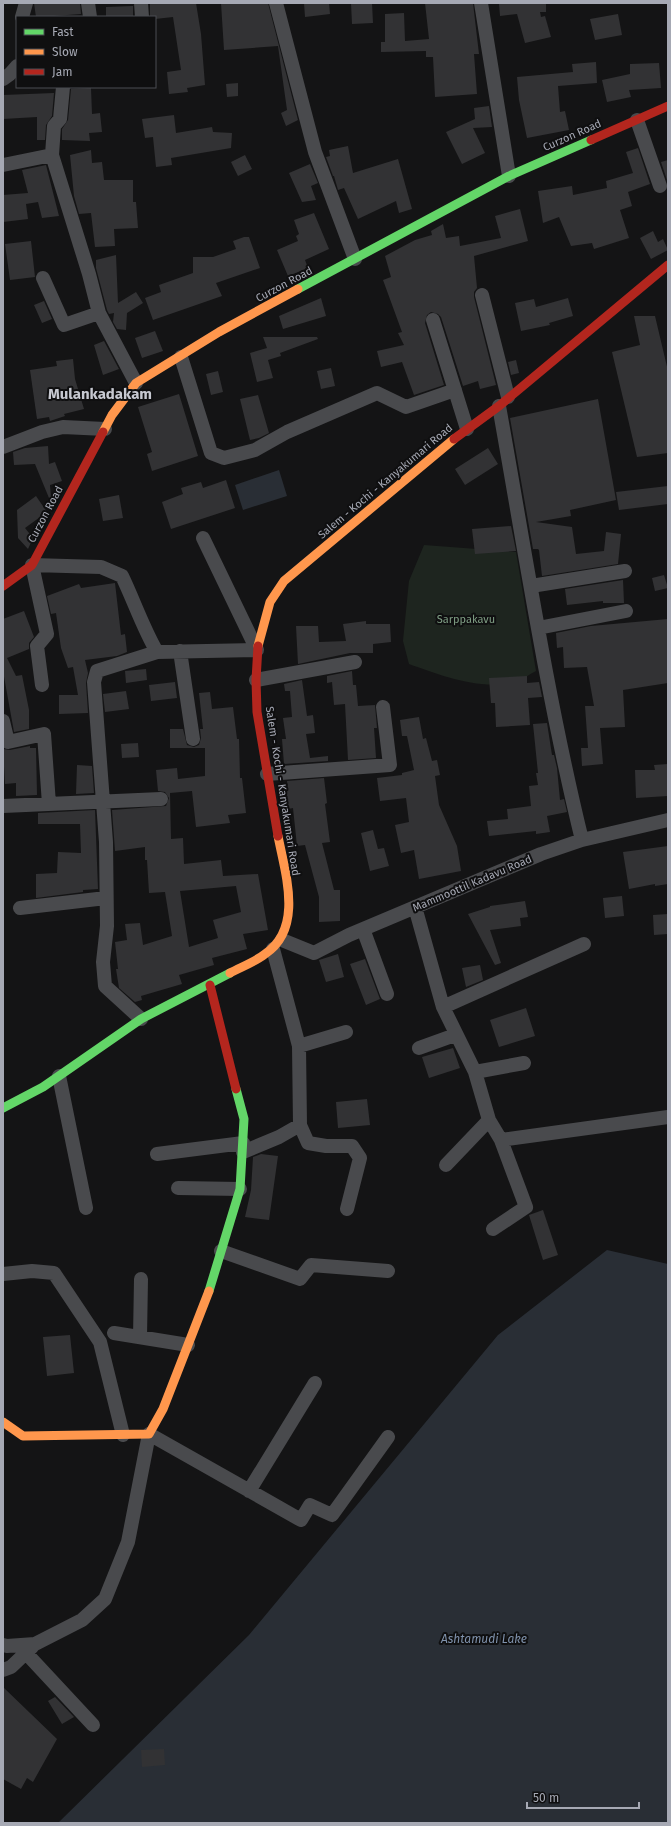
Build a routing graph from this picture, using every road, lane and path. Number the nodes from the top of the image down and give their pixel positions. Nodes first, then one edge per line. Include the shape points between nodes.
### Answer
1 (26, 3) edge
2 (88, 3) edge
3 (141, 3) edge
4 (276, 3) edge
5 (481, 3) edge
6 (22, 16) edge
7 (90, 16) edge
8 (142, 16) edge
9 (16, 67) edge
10 (3, 79) edge
11 (63, 88) edge
12 (668, 106) edge
13 (637, 120) junction
14 (52, 155) junction
15 (3, 165) edge
16 (509, 176) junction
17 (660, 186) dead end
18 (355, 259) junction
19 (668, 264) edge
20 (43, 278) dead end
21 (482, 295) dead end
22 (99, 313) junction
23 (433, 320) dead end
24 (181, 357) junction
25 (136, 383) junction
26 (455, 390) junction
27 (503, 402) junction
28 (105, 429) junction
29 (467, 429) junction
30 (3, 448) edge
31 (203, 538) dead end
32 (32, 565) junction
33 (625, 571) dead end
34 (3, 586) edge
35 (531, 586) junction
36 (626, 611) dead end
37 (538, 628) junction
38 (257, 650) junction
39 (180, 651) junction
40 (157, 652) junction
41 (355, 662) dead end
42 (256, 680) junction
43 (42, 685) dead end
44 (383, 707) dead end
45 (3, 721) edge
46 (193, 739) dead end
47 (267, 774) junction
48 (161, 799) dead end
49 (103, 802) junction
50 (49, 804) junction
51 (3, 806) edge
52 (668, 820) edge
53 (582, 840) junction
54 (106, 898) junction
55 (415, 907) junction
56 (20, 908) dead end
57 (363, 929) junction
58 (277, 944) junction
59 (584, 944) dead end
60 (210, 985) junction
61 (387, 994) dead end
62 (443, 1007) junction
63 (141, 1020) junction
64 (346, 1032) dead end
65 (455, 1035) junction
66 (299, 1046) junction
67 (419, 1048) dead end
68 (524, 1063) dead end
69 (475, 1072) junction
70 (59, 1076) junction
71 (3, 1108) edge
72 (668, 1117) edge
73 (489, 1120) junction
74 (300, 1125) junction
75 (501, 1140) junction
76 (243, 1147) junction
77 (157, 1154) dead end
78 (446, 1165) dead end
79 (178, 1188) dead end
80 (240, 1189) junction
81 (86, 1208) dead end
82 (346, 1209) dead end
83 (493, 1229) dead end
84 (221, 1251) junction
85 (388, 1272) dead end
86 (3, 1274) edge
87 (141, 1279) dead end
88 (114, 1333) dead end
89 (140, 1337) junction
90 (188, 1345) junction
91 (315, 1383) dead end
92 (3, 1422) edge
93 (149, 1434) junction
94 (123, 1435) junction
95 (388, 1437) dead end
96 (250, 1491) junction
97 (3, 1645) edge
98 (31, 1649) junction
99 (3, 1670) edge
100 (94, 1725) dead end

1 - 6 street
2 - 7 street
3 - 8 street
4 - 18 street via 315,152
5 - 16 street
9 - 10 street
11 - 14 street via 60,119 54,126
12 - 13 main road, Curzon Road
13 - 16 main road, Curzon Road
13 - 17 street
14 - 15 street
14 - 22 street via 90,274
16 - 18 main road, Curzon Road
18 - 24 main road, Curzon Road via 219,332
19 - 27 main road, Salem - Kochi - Kanyakumari Road
20 - 22 street via 64,325
21 - 27 street
22 - 25 street
23 - 26 street
24 - 25 main road, Curzon Road
24 - 26 street via 210,453 224,458 255,450 287,432 378,393 406,407
25 - 28 main road, Curzon Road via 112,415
26 - 29 street
27 - 29 main road, Salem - Kochi - Kanyakumari Road
27 - 35 street
28 - 30 street via 63,427 42,432
28 - 32 main road, Curzon Road
29 - 38 main road, Salem - Kochi - Kanyakumari Road via 284,581 270,602
31 - 38 street
32 - 34 main road, Curzon Road
32 - 40 street via 101,567 122,576
32 - 43 street via 47,634 37,646
33 - 35 street
35 - 37 street
36 - 37 street
37 - 53 street via 567,778
38 - 39 street
38 - 42 main road, Salem - Kochi - Kanyakumari Road
39 - 40 street
39 - 46 street
40 - 49 street via 97,671 94,682
41 - 42 street
42 - 47 main road, Salem - Kochi - Kanyakumari Road via 257,712
44 - 47 street via 390,765
45 - 50 street via 8,742 44,734
47 - 58 main road, Salem - Kochi - Kanyakumari Road via 289,897 288,921
48 - 49 street
49 - 50 street
49 - 54 street
50 - 51 street
52 - 53 street, Mammoottil Kadavu Road
53 - 55 street, Mammoottil Kadavu Road via 541,854
54 - 56 street
54 - 63 street via 107,926 103,962 105,986
55 - 57 street, Mammoottil Kadavu Road
55 - 62 street
57 - 58 street, Mammoottil Kadavu Road via 314,953
57 - 61 street
58 - 60 main road via 266,954
58 - 66 street
59 - 62 street
60 - 63 main road
60 - 76 main road via 244,1119
62 - 65 street
63 - 70 main road
64 - 66 street
65 - 67 street
65 - 69 street
66 - 74 street
68 - 69 street
69 - 73 street
70 - 71 main road
70 - 81 street
72 - 75 street
73 - 75 street
73 - 78 street
74 - 76 street via 279,1137
74 - 82 street via 308,1143 352,1146 360,1158
75 - 83 street via 526,1207
76 - 77 street
76 - 80 main road
79 - 80 street
80 - 84 main road
84 - 85 street via 300,1279 311,1265
84 - 90 main road
86 - 94 street via 32,1271 54,1273 100,1342
87 - 89 street
88 - 89 street
89 - 90 street
90 - 93 main road via 163,1409
91 - 96 street
92 - 94 main road via 23,1436
93 - 94 main road
93 - 96 street
93 - 98 street via 128,1542 105,1599 82,1620
95 - 96 street via 332,1515 310,1505 301,1520
97 - 98 street
98 - 99 street via 11,1667
98 - 100 street

